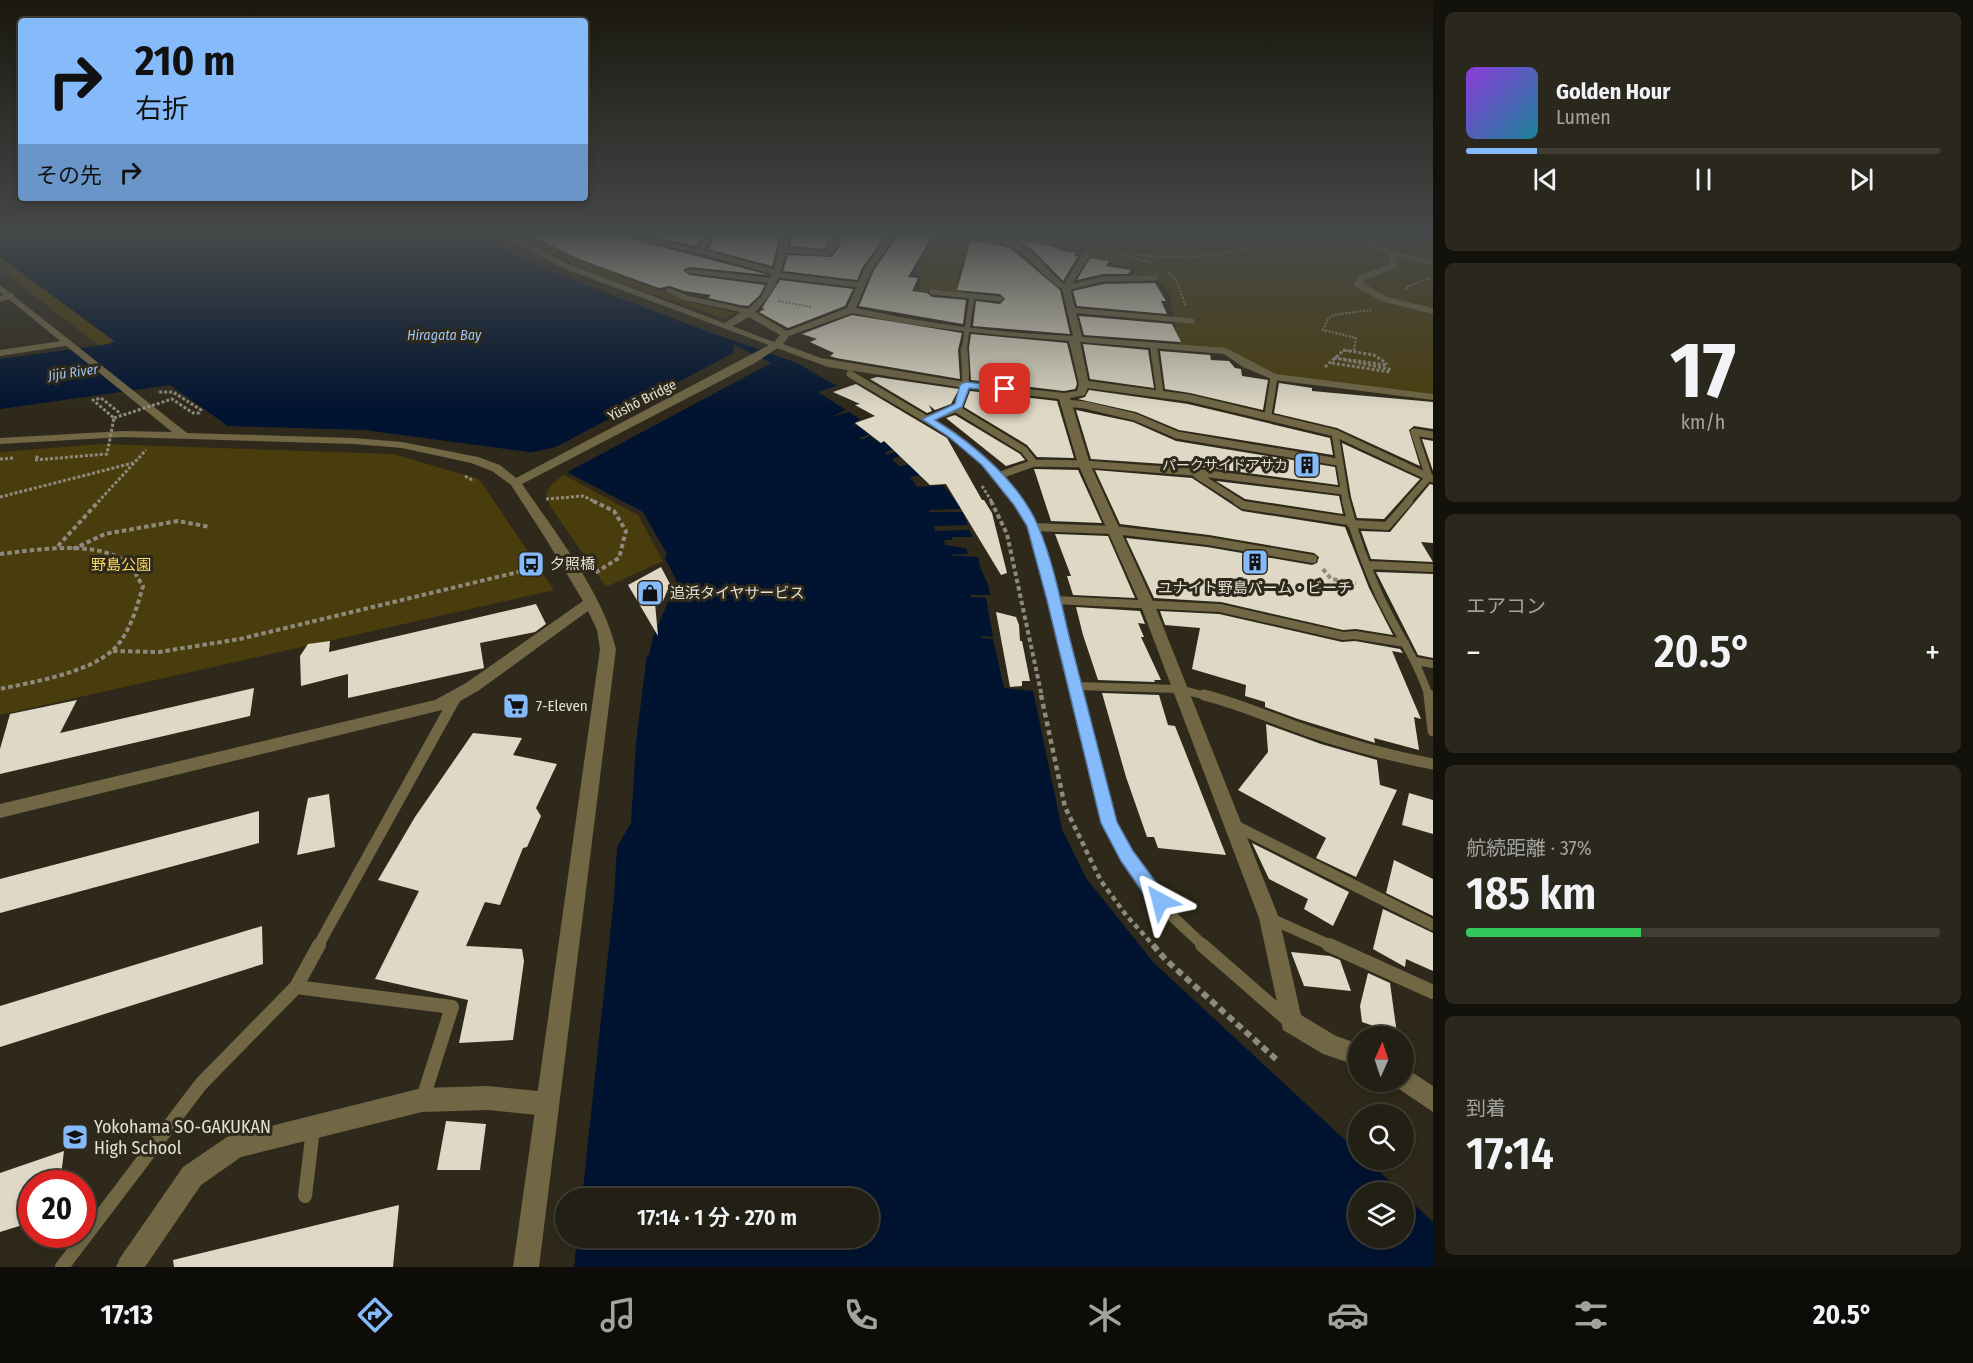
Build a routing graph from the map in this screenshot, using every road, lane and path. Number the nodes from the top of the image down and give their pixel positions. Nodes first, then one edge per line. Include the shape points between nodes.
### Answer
1 (6, 292) edge
2 (638, 292) edge
3 (672, 292) edge
4 (768, 292) edge
5 (857, 292) edge
6 (933, 292) edge
7 (1067, 292) edge
8 (1366, 292) edge
9 (11, 296) junction
10 (972, 296) junction
11 (765, 298) junction
12 (0, 299) edge
13 (1000, 299) dead end
14 (1388, 302) junction
15 (851, 310) junction
16 (1070, 310) junction
17 (1433, 311) edge
18 (749, 313) junction
19 (836, 315) junction
20 (1192, 321) dead end
21 (728, 325) junction
22 (966, 330) junction
23 (786, 334) junction
24 (1075, 338) junction
25 (777, 345) junction
26 (1153, 345) junction
27 (71, 346) junction
28 (1354, 350) junction
29 (0, 353) edge
30 (1335, 358) junction
31 (821, 361) junction
32 (850, 374) joint
33 (1274, 377) junction
34 (1084, 384) junction
35 (965, 385) junction
36 (157, 392) dead end
37 (1160, 393) junction
38 (1433, 397) edge
39 (1065, 400) junction
40 (956, 408) junction
41 (120, 414) dead end
42 (1268, 415) junction
43 (114, 418) junction
44 (927, 419) junction
45 (1335, 433) junction
46 (183, 435) junction
47 (1433, 435) edge
48 (0, 441) edge
49 (148, 447) dead end
50 (38, 456) dead end
51 (1338, 462) junction
52 (134, 463) junction
53 (1034, 463) junction
54 (1084, 464) junction
55 (1193, 472) junction
56 (998, 476) junction
57 (1431, 478) edge
58 (515, 483) junction
59 (981, 484) dead end
60 (1342, 491) junction
61 (0, 497) edge
62 (548, 499) dead end
63 (1350, 523) junction
64 (1032, 526) junction
65 (210, 527) dead end
66 (1114, 530) junction
67 (57, 547) junction
68 (72, 549) junction
69 (0, 554) edge
70 (1313, 560) joint
71 (1367, 565) junction
72 (543, 566) dead end
73 (1433, 568) edge
74 (595, 572) dead end
75 (1375, 585) junction
76 (1054, 600) junction
77 (591, 602) junction
78 (1148, 606) junction
79 (1405, 643) junction
80 (113, 651) junction
81 (1415, 661) junction
82 (1433, 664) edge
83 (1074, 686) junction
84 (1180, 688) junction
85 (0, 689) edge
86 (456, 696) junction
87 (1433, 731) edge
88 (1433, 764) edge
89 (0, 810) edge
90 (1234, 825) junction
91 (1269, 918) junction
92 (1433, 925) edge
93 (296, 987) junction
94 (1433, 992) edge
95 (1291, 1022) junction
96 (1348, 1051) edge
97 (1277, 1060) dead end
98 (1414, 1086) edge
99 (1433, 1100) edge
100 (422, 1101) junction
101 (547, 1104) junction
102 (313, 1127) junction
103 (305, 1196) dead end
104 (62, 1267) edge
105 (129, 1267) edge
106 (526, 1267) edge

1 - 9 street
2 - 21 street
3 - 18 street
4 - 11 street
5 - 15 street
6 - 10 lane
7 - 16 street
8 - 14 street
9 - 12 street
9 - 27 street
10 - 13 lane
10 - 22 lane
11 - 18 street
11 - 19 path
14 - 17 street
14 - 28 path via 1373,310 1329,317 1323,330 1356,338
15 - 19 street
15 - 22 street
16 - 20 lane
16 - 24 street
18 - 21 street
18 - 23 street
19 - 23 street
21 - 25 street
22 - 24 street
22 - 35 lane
23 - 25 street, Yūshō Bridge
24 - 26 street
24 - 34 street
25 - 31 street
25 - 58 street, Yūshō Bridge
26 - 33 street via 1226,351
26 - 37 lane
27 - 29 street
27 - 46 street
28 - 30 path via 1344,350
28 - 30 path via 1374,355 1387,365
30 - 30 path via 1332,363 1390,372 1389,369
31 - 32 street
31 - 35 street
32 - 44 lane
33 - 38 street
33 - 42 lane
34 - 37 lane
34 - 39 street via 1081,393
35 - 39 street
35 - 40 lane
36 - 43 path, bridge via 172,392 201,410 193,413 172,399
37 - 42 lane
39 - 51 lane via 1135,417 1177,435
39 - 54 street
40 - 44 lane
40 - 53 lane via 1024,450
41 - 43 path, bridge via 101,398 93,400
42 - 45 lane
43 - 50 path, bridge via 107,454 35,460
44 - 56 lane via 964,444
45 - 51 lane
45 - 57 lane
46 - 48 street via 89,435
46 - 58 street via 402,446 474,460 496,468
47 - 57 lane via 1414,432
49 - 52 path
51 - 60 lane
52 - 61 path
52 - 67 path
53 - 54 lane
53 - 56 lane
54 - 55 lane
54 - 66 street
55 - 60 lane
55 - 63 lane via 1243,505
56 - 64 lane
57 - 63 lane via 1387,526
58 - 77 street
59 - 97 path via 1007,534 1065,807 1101,881 1166,960
60 - 63 lane
62 - 74 path via 582,496 614,511 627,531 619,558
63 - 71 lane
64 - 66 lane
64 - 76 lane
65 - 68 path via 177,521 105,534
66 - 70 lane
66 - 78 street
67 - 68 path
67 - 69 path
68 - 80 path via 108,554 128,564 143,586 136,615
70 - 75 path via 1331,579
71 - 73 lane
71 - 75 lane
72 - 80 path via 240,639 159,652
75 - 79 lane
76 - 78 lane
76 - 83 lane
77 - 86 street
77 - 101 street via 608,649
78 - 79 lane via 1220,608 1343,636
78 - 84 street
79 - 81 lane
80 - 85 path via 74,670
81 - 82 lane
81 - 87 lane via 1430,699
83 - 84 lane
83 - 95 lane via 1109,823 1140,876 1197,942
84 - 88 lane via 1308,731
84 - 90 street
86 - 89 street via 440,705
86 - 93 lane
90 - 91 street
90 - 92 lane
91 - 94 lane
91 - 95 street
93 - 100 lane via 452,1007
93 - 104 lane via 201,1084
95 - 96 street
98 - 99 street
100 - 101 street via 488,1098
100 - 102 street
101 - 106 street
102 - 103 lane
102 - 105 street via 236,1146 192,1176

